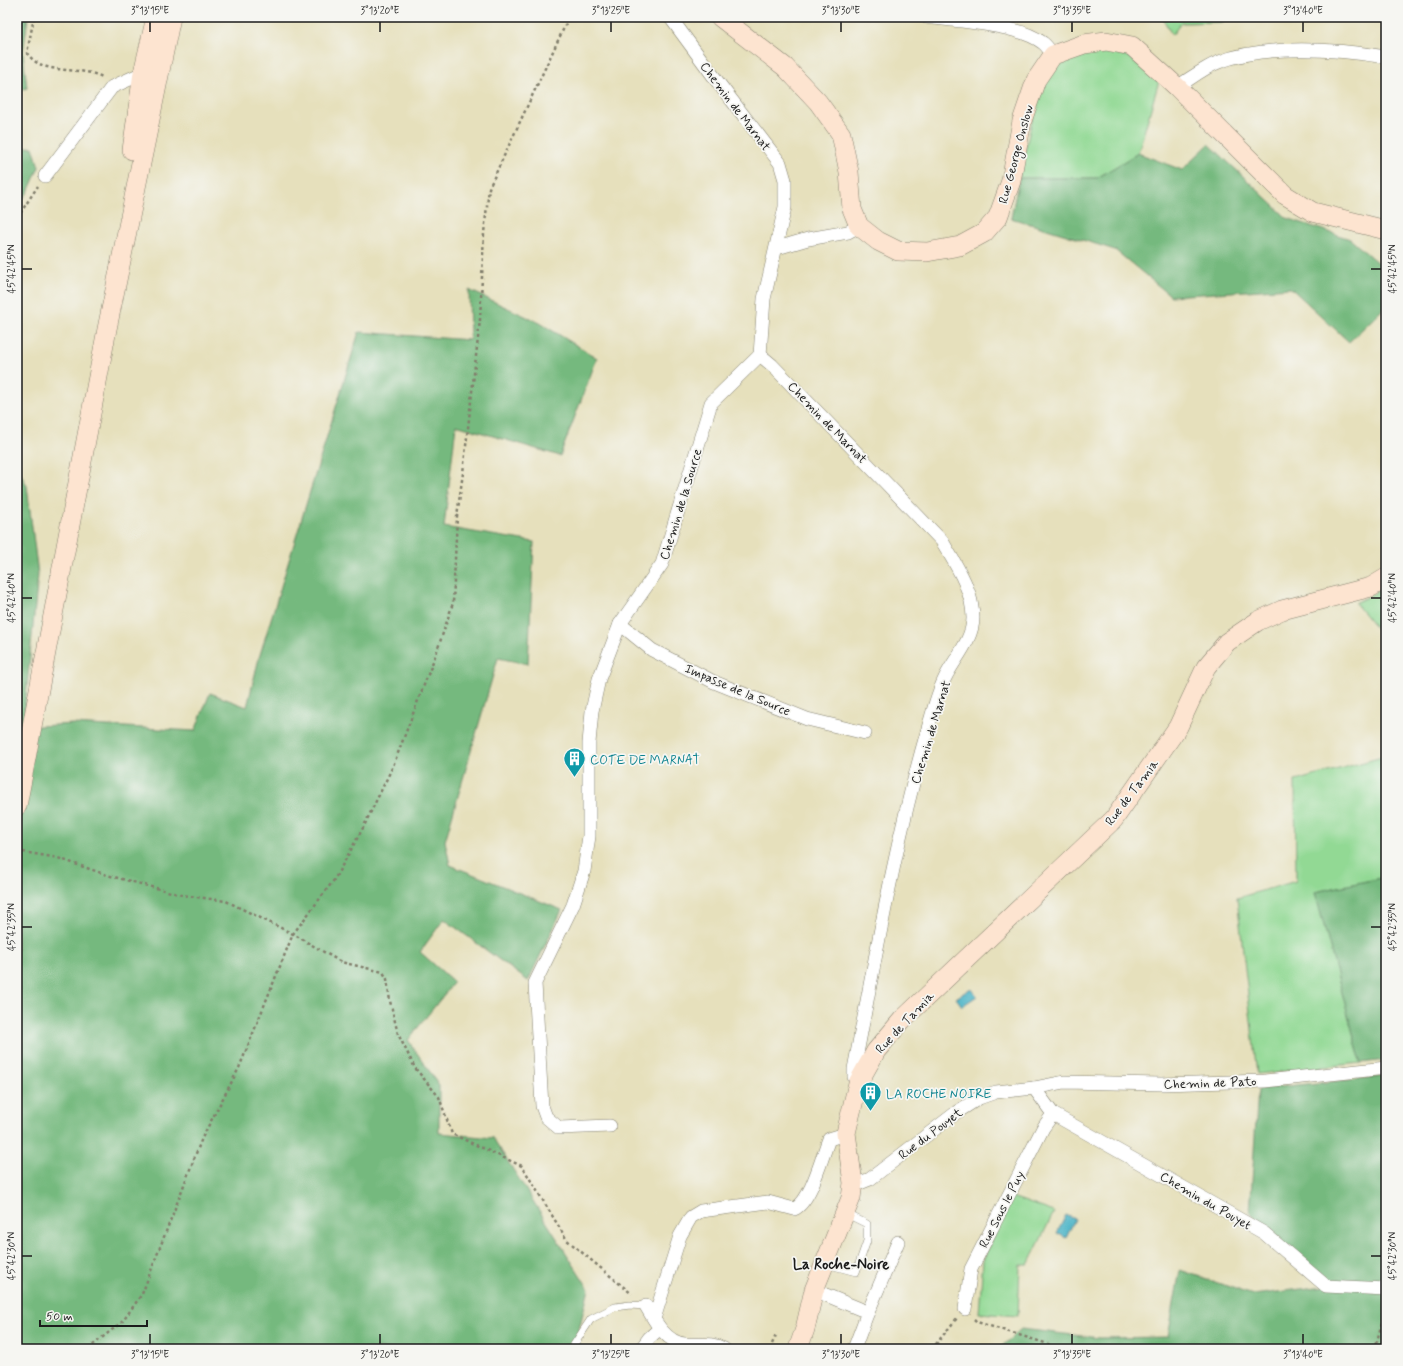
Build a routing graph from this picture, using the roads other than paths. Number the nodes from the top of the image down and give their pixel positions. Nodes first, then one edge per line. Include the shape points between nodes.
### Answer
1 (156, 17) edge
2 (171, 17) edge
3 (670, 17) edge
4 (720, 17) edge
5 (926, 17) edge
6 (1053, 55) junction
7 (1386, 57) edge
8 (151, 76) junction
9 (1177, 87) junction
10 (45, 176) road end
11 (859, 226) junction
12 (1386, 230) edge
13 (777, 248) junction
14 (760, 356) junction
15 (1386, 578) edge
16 (620, 624) junction
17 (865, 733) dead end
18 (17, 806) edge
19 (1386, 1068) edge
20 (858, 1083) junction
21 (1034, 1088) junction
22 (1053, 1114) junction
23 (610, 1126) dead end
24 (847, 1138) junction
25 (854, 1183) junction
26 (845, 1213) junction
27 (898, 1242) dead end
28 (825, 1264) junction
29 (1386, 1289) edge
30 (814, 1290) junction
31 (646, 1306) joint
32 (860, 1309) dead end
33 (965, 1309) road end
34 (656, 1324) junction
35 (571, 1349) edge
36 (641, 1349) edge
37 (724, 1349) edge
38 (798, 1349) edge
39 (854, 1349) edge

1 - 8 street
2 - 8 street
3 - 13 street, Chemin de Marnat via 780,163 785,180 785,207
4 - 11 street, Rue George Onslow via 785,67 818,102 841,134 849,172 852,210
5 - 6 street via 988,25 1029,35 1044,43
6 - 9 street via 1084,44 1106,41 1132,46
6 - 11 street, Rue George Onslow via 1036,80 1022,121 1011,181 998,217 984,233 960,246 926,252 898,251 878,242
7 - 9 street via 1345,50 1285,50 1240,56 1218,62
8 - 10 street via 112,87
8 - 18 street via 107,329
9 - 12 street via 1285,195 1312,212
11 - 13 street via 848,232
13 - 14 street, Chemin de Marnat via 764,299
14 - 16 street, Chemin de la Source via 710,403 662,564
14 - 20 street, Chemin de Marnat via 772,365 942,541 962,576 971,600 973,620 969,636 945,679 927,732 907,807 854,1069 854,1077
15 - 20 street, Rue de Tamia via 1371,587 1282,610 1258,621 1226,642 1206,667 1178,727 1114,819 902,1020 876,1050
16 - 17 street, Impasse de la Source via 652,650 714,682 807,718
16 - 23 street, Chemin de la Source via 599,679 592,711 589,743 589,836 584,871 573,905 535,983 542,1106 546,1117 559,1128
19 - 21 street, Chemin de Pato via 1264,1081 1161,1084 1064,1082
20 - 24 street, Rue de Tamia via 846,1132
21 - 22 street, Chemin du Pouyet
21 - 25 street, Rue du Pouyet via 996,1092 979,1098 870,1179
22 - 29 street, Chemin du Pouyet via 1264,1233 1326,1286
22 - 33 street, Rue Sous le Puy via 1043,1128 971,1269
24 - 25 street, Rue de Tamia
24 - 34 street via 842,1135 829,1139 807,1196 798,1207 794,1209 768,1202 701,1211 691,1217 680,1236
25 - 26 street
26 - 28 street
26 - 28 lane via 867,1224 867,1241 856,1272
27 - 39 street
28 - 30 street
30 - 32 street
30 - 38 street
31 - 34 street
31 - 35 lane via 615,1307 591,1319
34 - 36 street
34 - 37 street via 682,1344 710,1344

